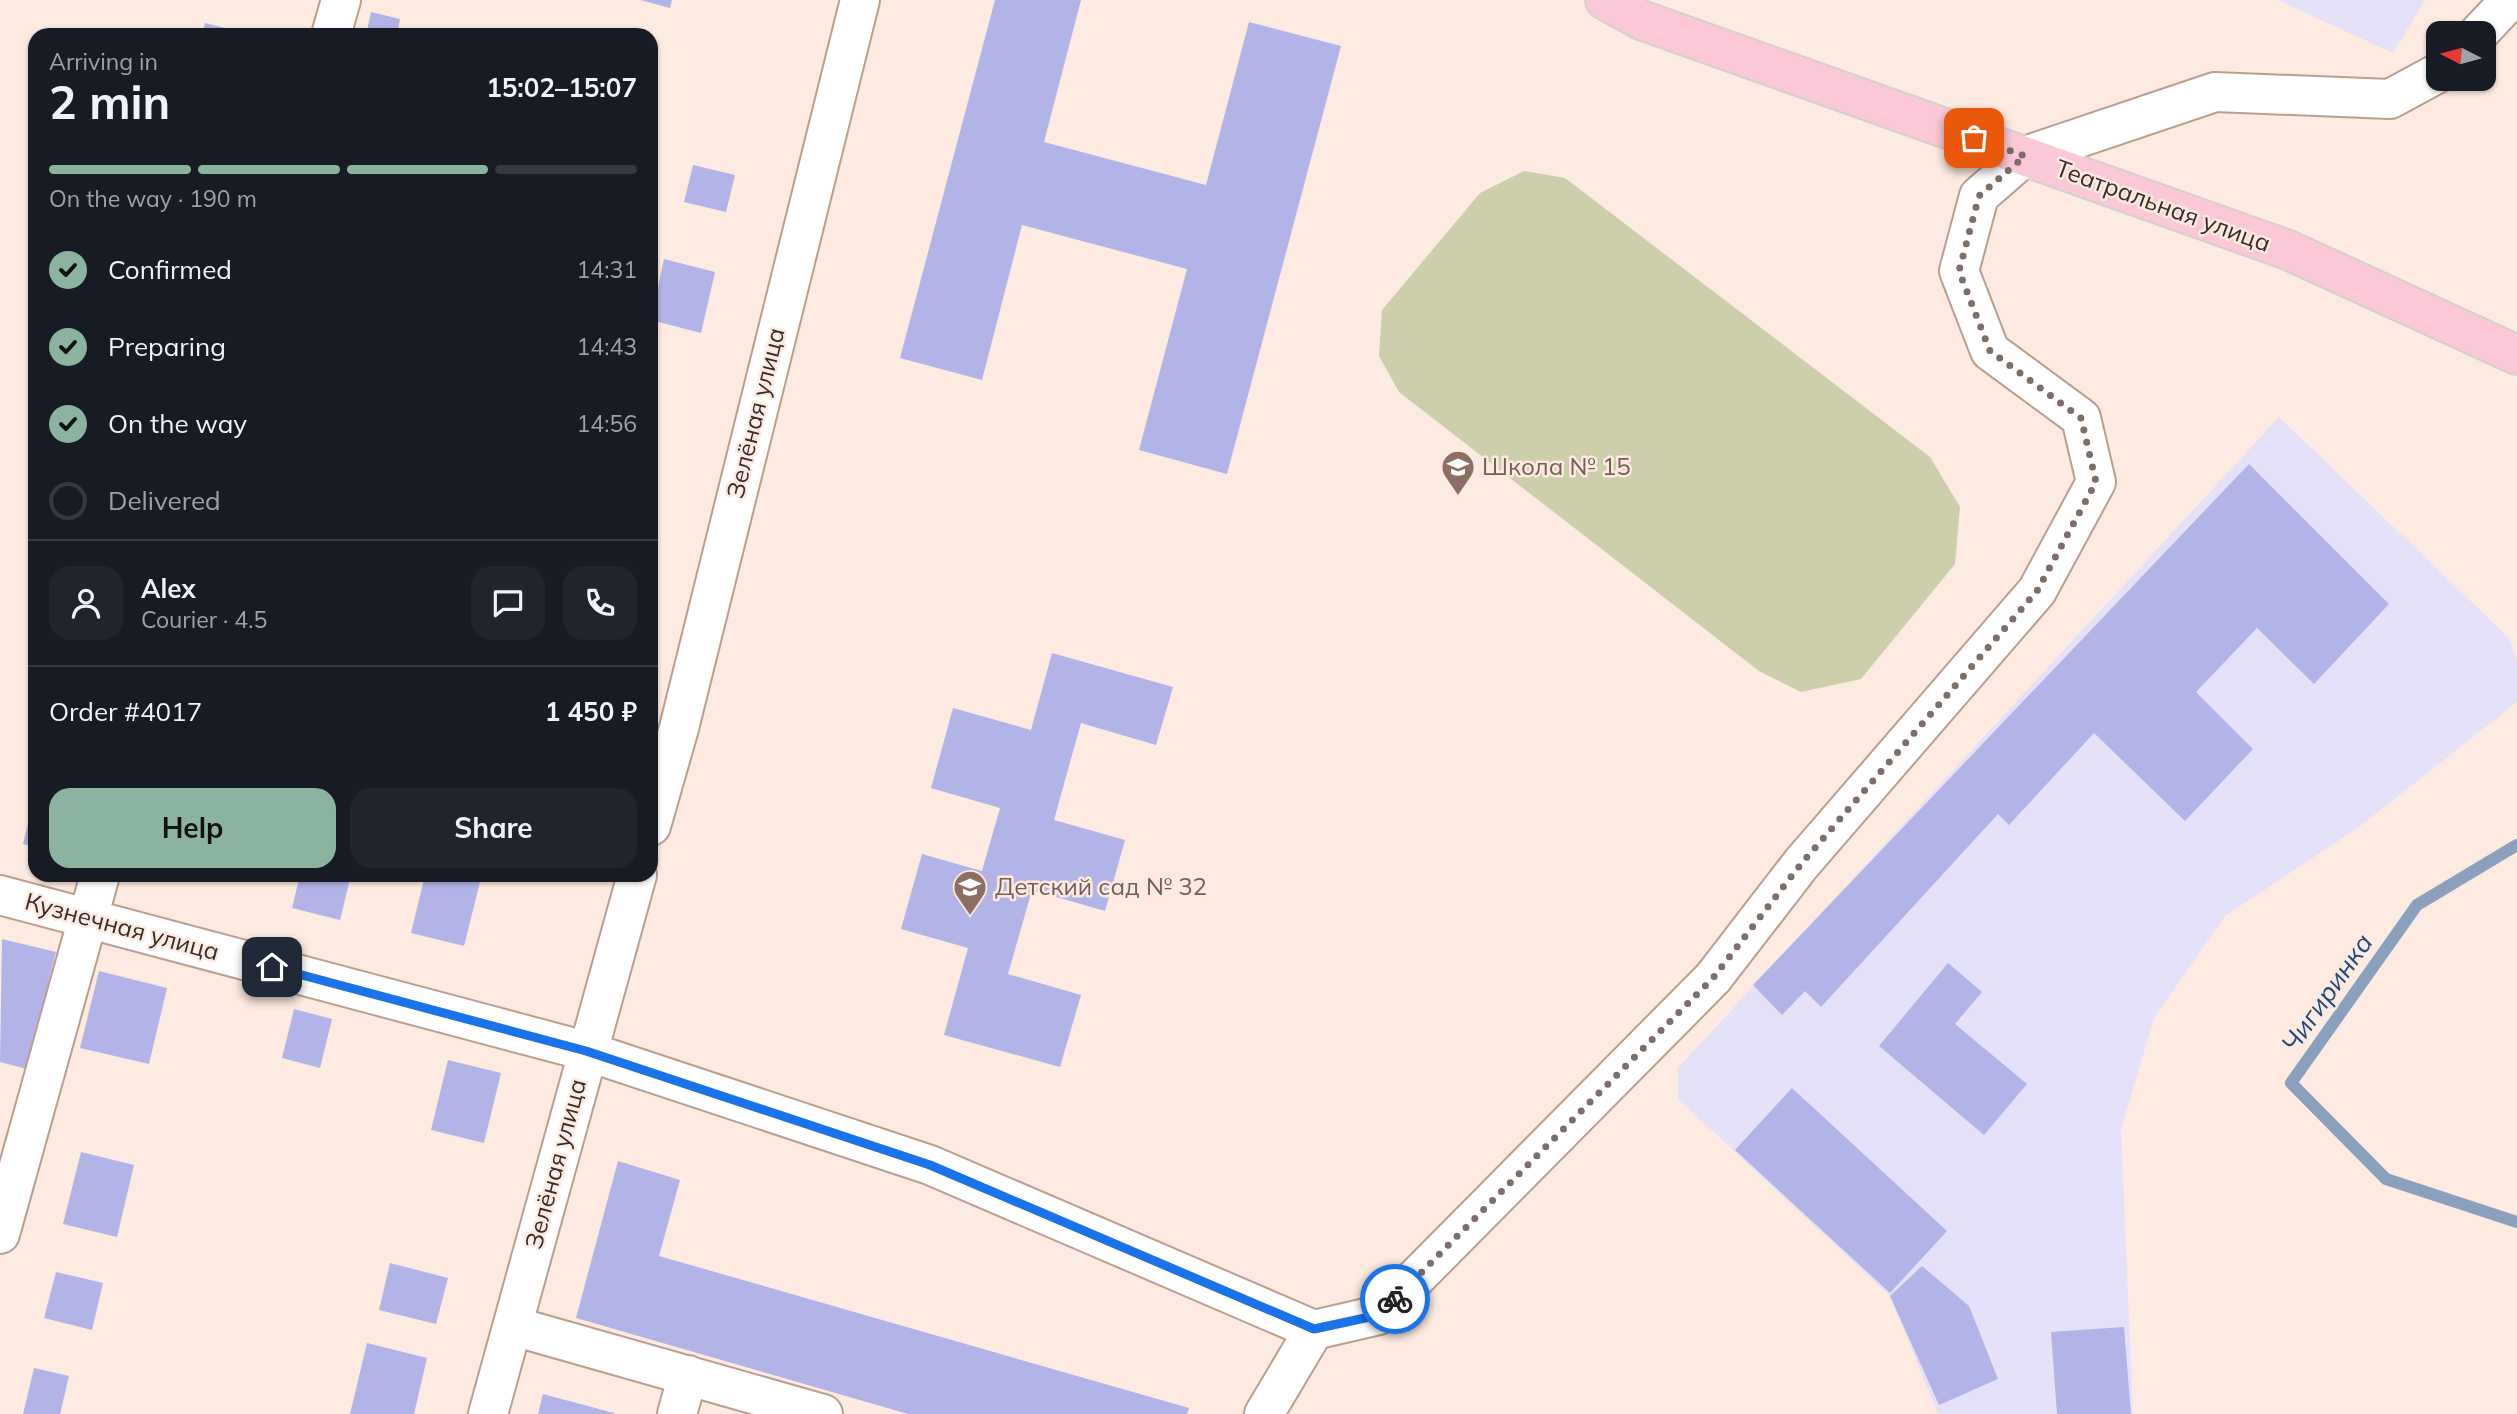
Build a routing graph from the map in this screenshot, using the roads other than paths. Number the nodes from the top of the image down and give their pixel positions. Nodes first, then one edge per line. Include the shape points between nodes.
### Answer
1 (341, 0) edge
2 (860, 0) edge
3 (1605, 0) edge
4 (2510, 0) edge
5 (2490, 21) edge
6 (333, 28) edge
7 (2426, 80) edge
8 (2025, 156) junction
9 (2517, 355) edge
10 (658, 802) edge
11 (98, 882) edge
12 (635, 882) edge
13 (0, 895) edge
14 (88, 918) junction
15 (586, 1051) junction
16 (0, 1234) edge
17 (513, 1325) junction
18 (1314, 1329) junction
19 (688, 1376) junction
20 (488, 1414) edge
21 (677, 1414) edge
22 (824, 1414) edge
23 (1264, 1414) edge

1 - 6 street
2 - 10 street, Зелёная улица
3 - 8 main road, Театральная улица via 1641,20
4 - 5 street
7 - 8 street via 2390,99 2215,92
8 - 9 main road, Театральная улица via 2288,250
8 - 18 street via 1979,196 1959,271 1990,351 2081,418 2096,482 2037,591 1801,864 1713,978 1379,1315
11 - 14 street
12 - 15 street, Зелёная улица
13 - 14 street, Кузнечная улица
14 - 15 street, Кузнечная улица
14 - 16 street
15 - 17 street, Зелёная улица
15 - 18 street, Кузнечная улица via 930,1165
17 - 19 street
17 - 20 street, Зелёная улица
18 - 23 street
19 - 21 street
19 - 22 street

